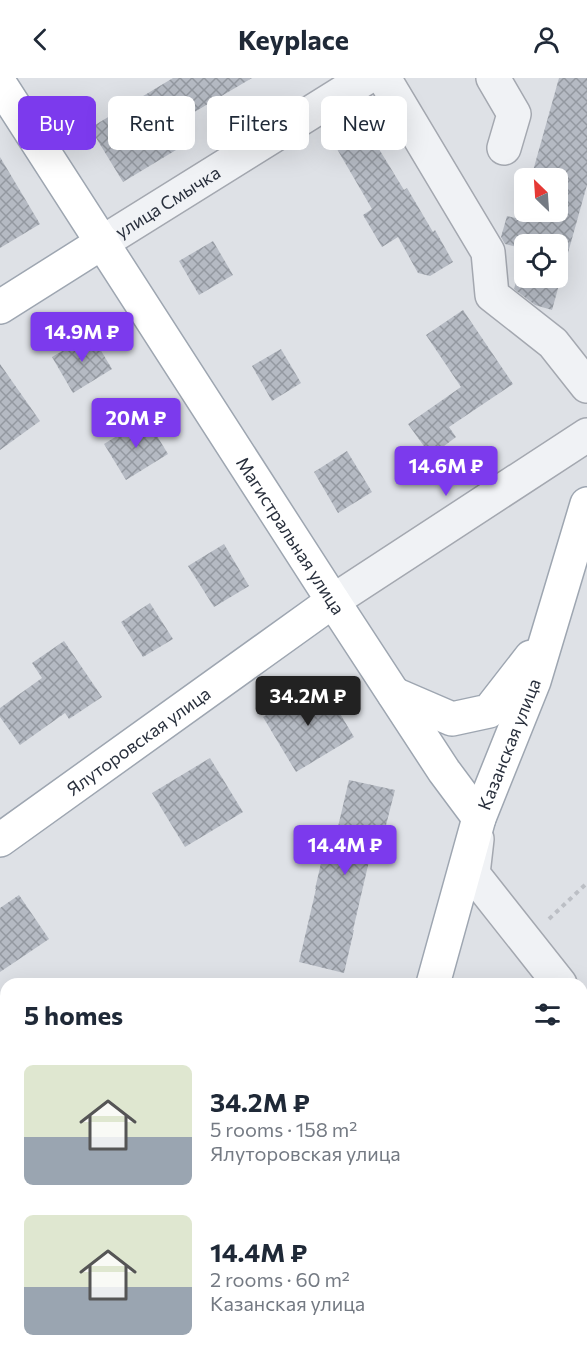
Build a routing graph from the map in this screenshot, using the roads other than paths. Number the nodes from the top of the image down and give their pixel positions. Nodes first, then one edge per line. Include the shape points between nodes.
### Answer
1 (366, 78) edge
2 (384, 78) edge
3 (492, 78) edge
4 (0, 84) edge
5 (504, 148) dead end
6 (103, 242) junction
7 (0, 307) edge
8 (587, 386) edge
9 (587, 435) edge
10 (587, 504) edge
11 (333, 601) junction
12 (547, 638) junction
13 (394, 694) junction
14 (479, 818) junction
15 (0, 840) edge
16 (435, 978) edge
17 (555, 978) edge

1 - 6 street, улица Смычка
2 - 8 street via 488,252 492,295 553,342
3 - 5 street via 514,114
4 - 6 main road, Магистральная улица
6 - 7 main road, улица Смычка
6 - 11 main road, Магистральная улица
9 - 11 street
10 - 12 main road, Казанская улица
11 - 13 main road, Магистральная улица
11 - 15 main road, Ялуторовская улица
12 - 13 main road via 489,711 452,719
12 - 14 main road, Казанская улица via 534,681
13 - 14 main road, Магистральная улица
14 - 16 main road, Казанская улица
14 - 17 street via 473,874

